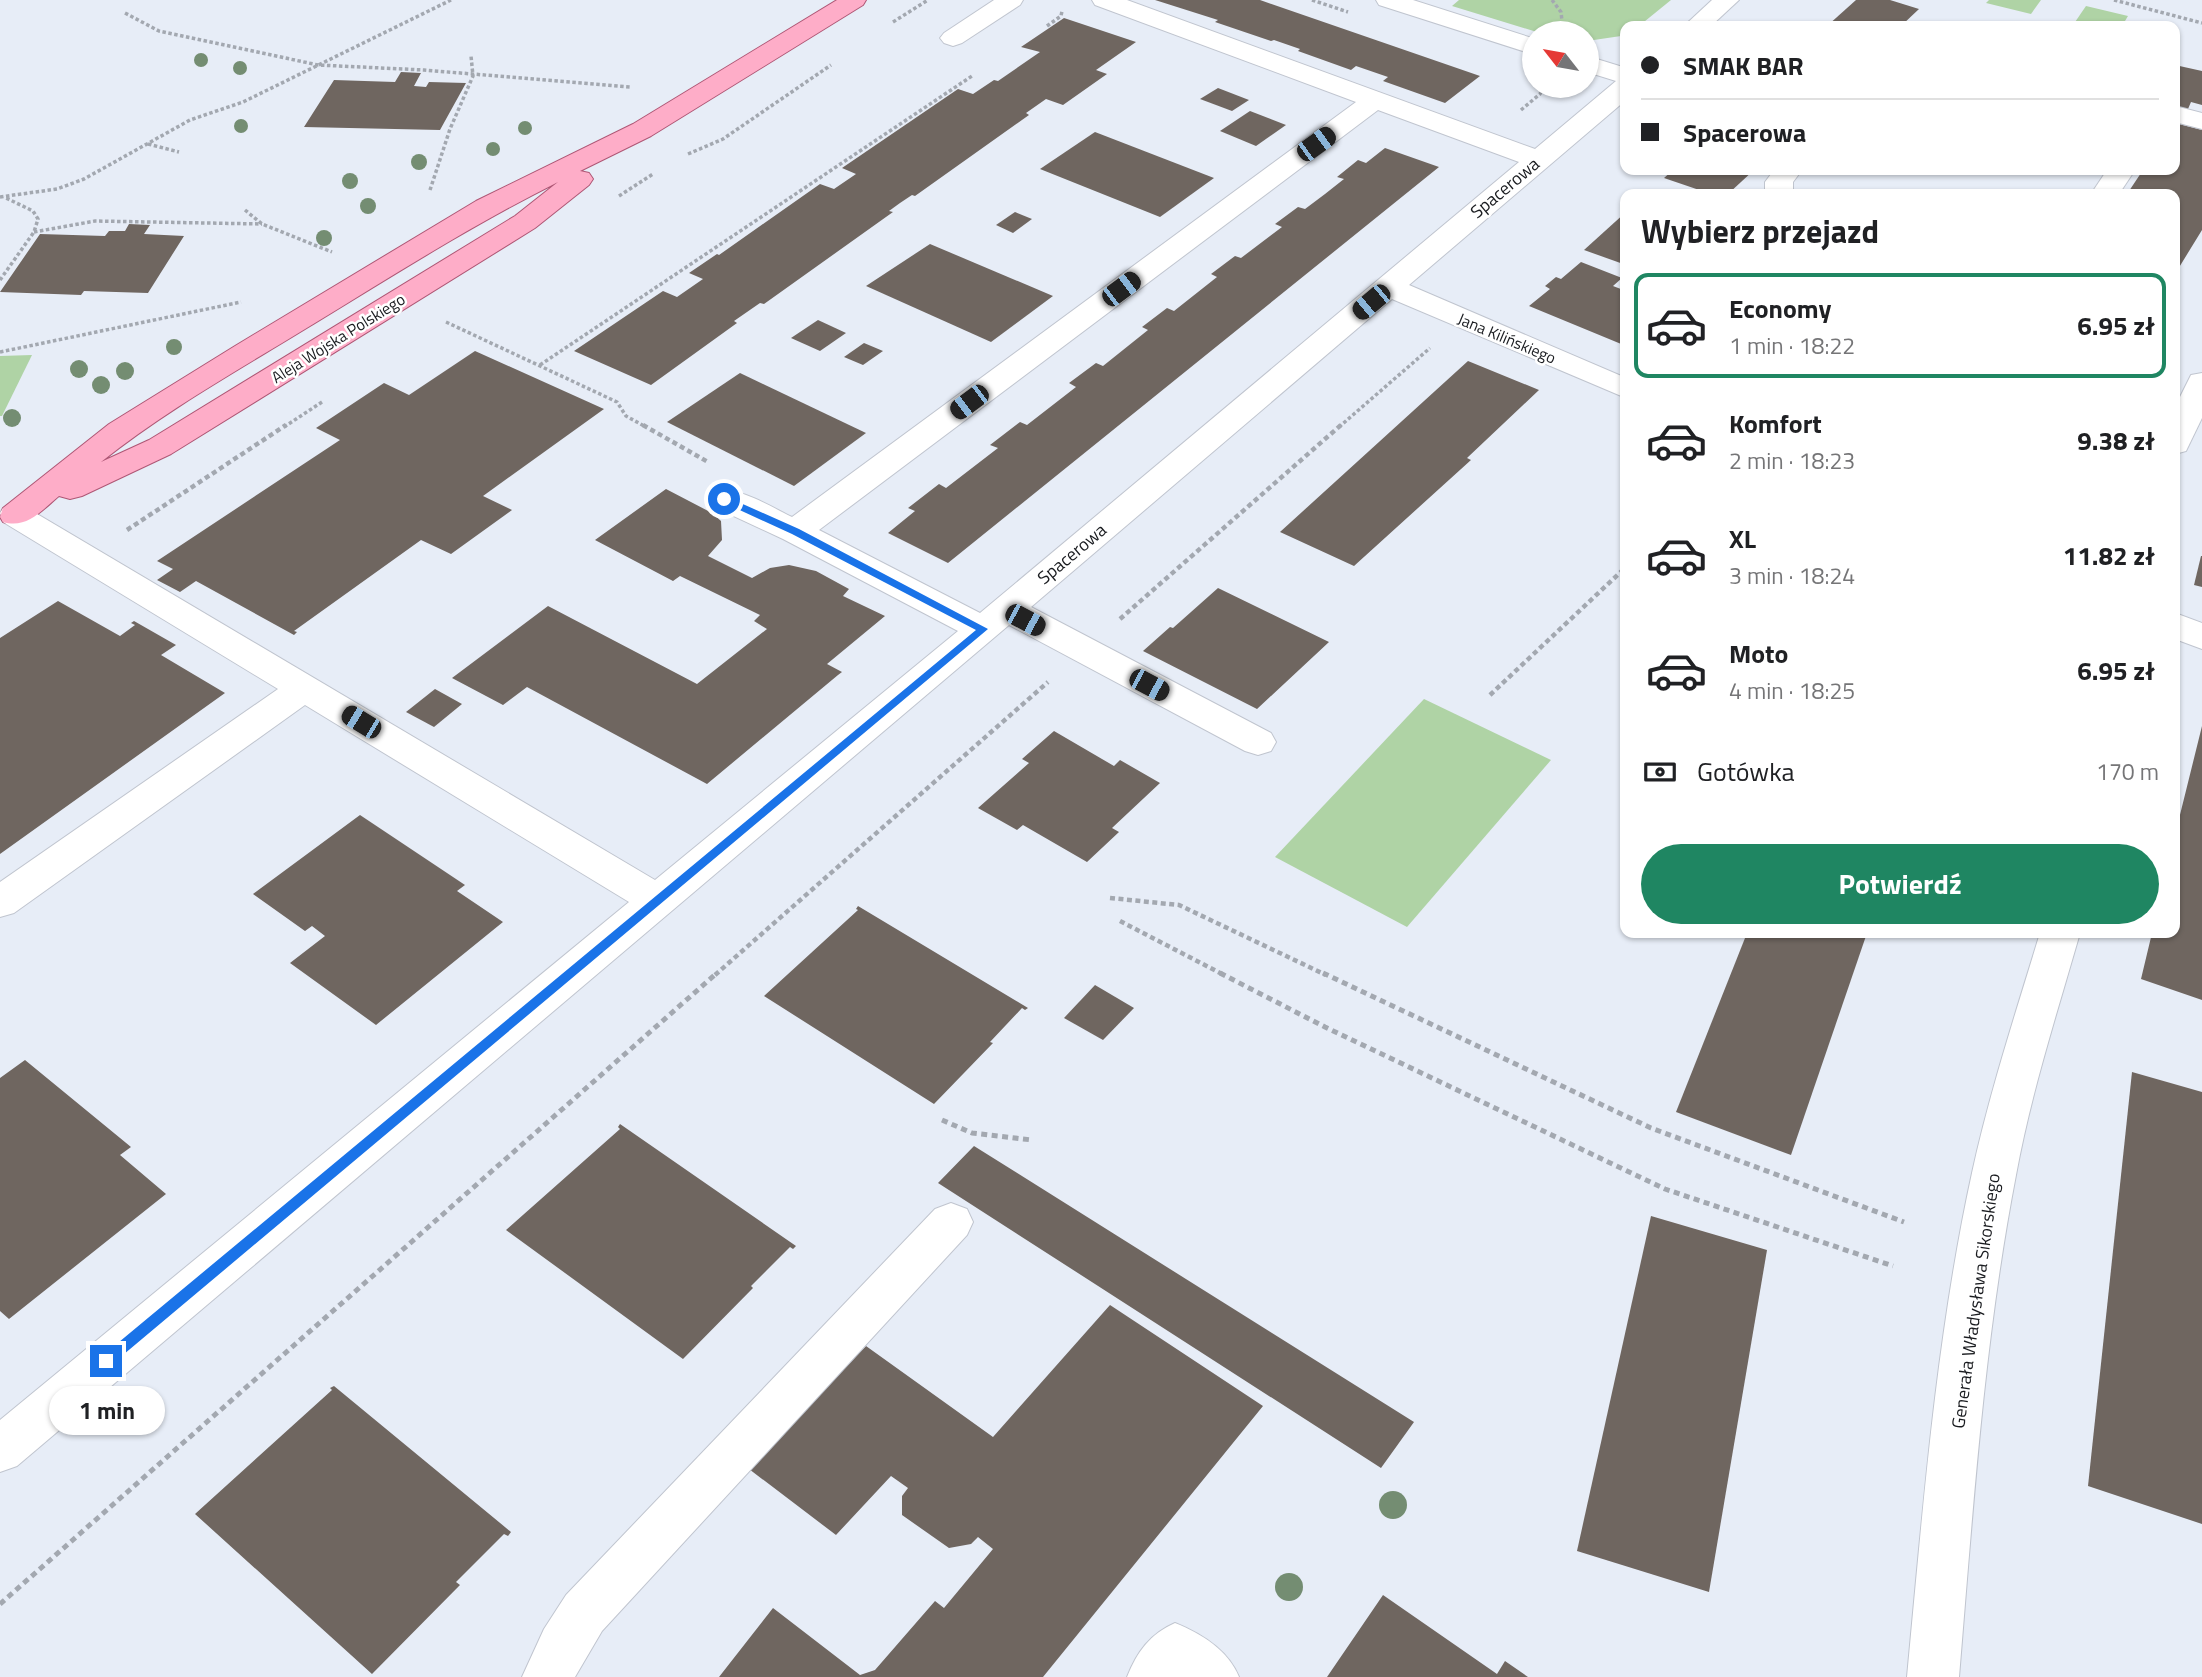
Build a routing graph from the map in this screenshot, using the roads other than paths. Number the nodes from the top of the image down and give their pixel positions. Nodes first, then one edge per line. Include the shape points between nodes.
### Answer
1 (854, 0) edge
2 (1011, 0) edge
3 (1104, 0) edge
4 (1388, 0) edge
5 (1727, 0) edge
6 (1702, 21) edge
7 (953, 38) dead end
8 (1522, 43) edge
9 (1600, 68) edge
10 (1620, 74) edge
11 (1620, 91) edge
12 (1375, 100) junction
13 (2180, 115) edge
14 (2202, 121) edge
15 (1539, 160) junction
16 (1389, 287) junction
17 (2202, 382) edge
18 (1620, 386) edge
19 (2180, 433) edge
20 (724, 499) road end
21 (8, 519) edge
22 (795, 531) junction
23 (994, 619) junction
24 (2180, 627) edge
25 (2202, 637) edge
26 (304, 688) junction
27 (1258, 742) dead end
28 (657, 900) junction
29 (0, 902) edge
30 (2059, 938) edge
31 (951, 1222) dead end
32 (0, 1450) edge
33 (548, 1677) edge
34 (1153, 1677) edge
35 (1213, 1677) edge
36 (1933, 1677) edge

1 - 21 main road, Aleja Wojska Polskiego via 642,130 486,207 246,352 120,431
2 - 7 street
3 - 12 street
4 - 8 street
5 - 6 street
9 - 10 street
11 - 15 street, Spacerowa
12 - 15 street
12 - 22 street
13 - 14 street
15 - 16 street, Spacerowa
16 - 18 street, Jana Kilińskiego
16 - 23 street, Spacerowa
17 - 19 street
20 - 22 street
21 - 26 street via 61,542
22 - 23 street
23 - 27 street via 1084,650
23 - 28 street, Spacerowa
24 - 25 street
26 - 28 street
26 - 29 street
28 - 32 street, Spacerowa
30 - 36 street, Generała Władysława Sikorskiego via 2011,1102 1978,1264 1952,1466
31 - 33 street via 584,1613
34 - 35 street via 1175,1649

